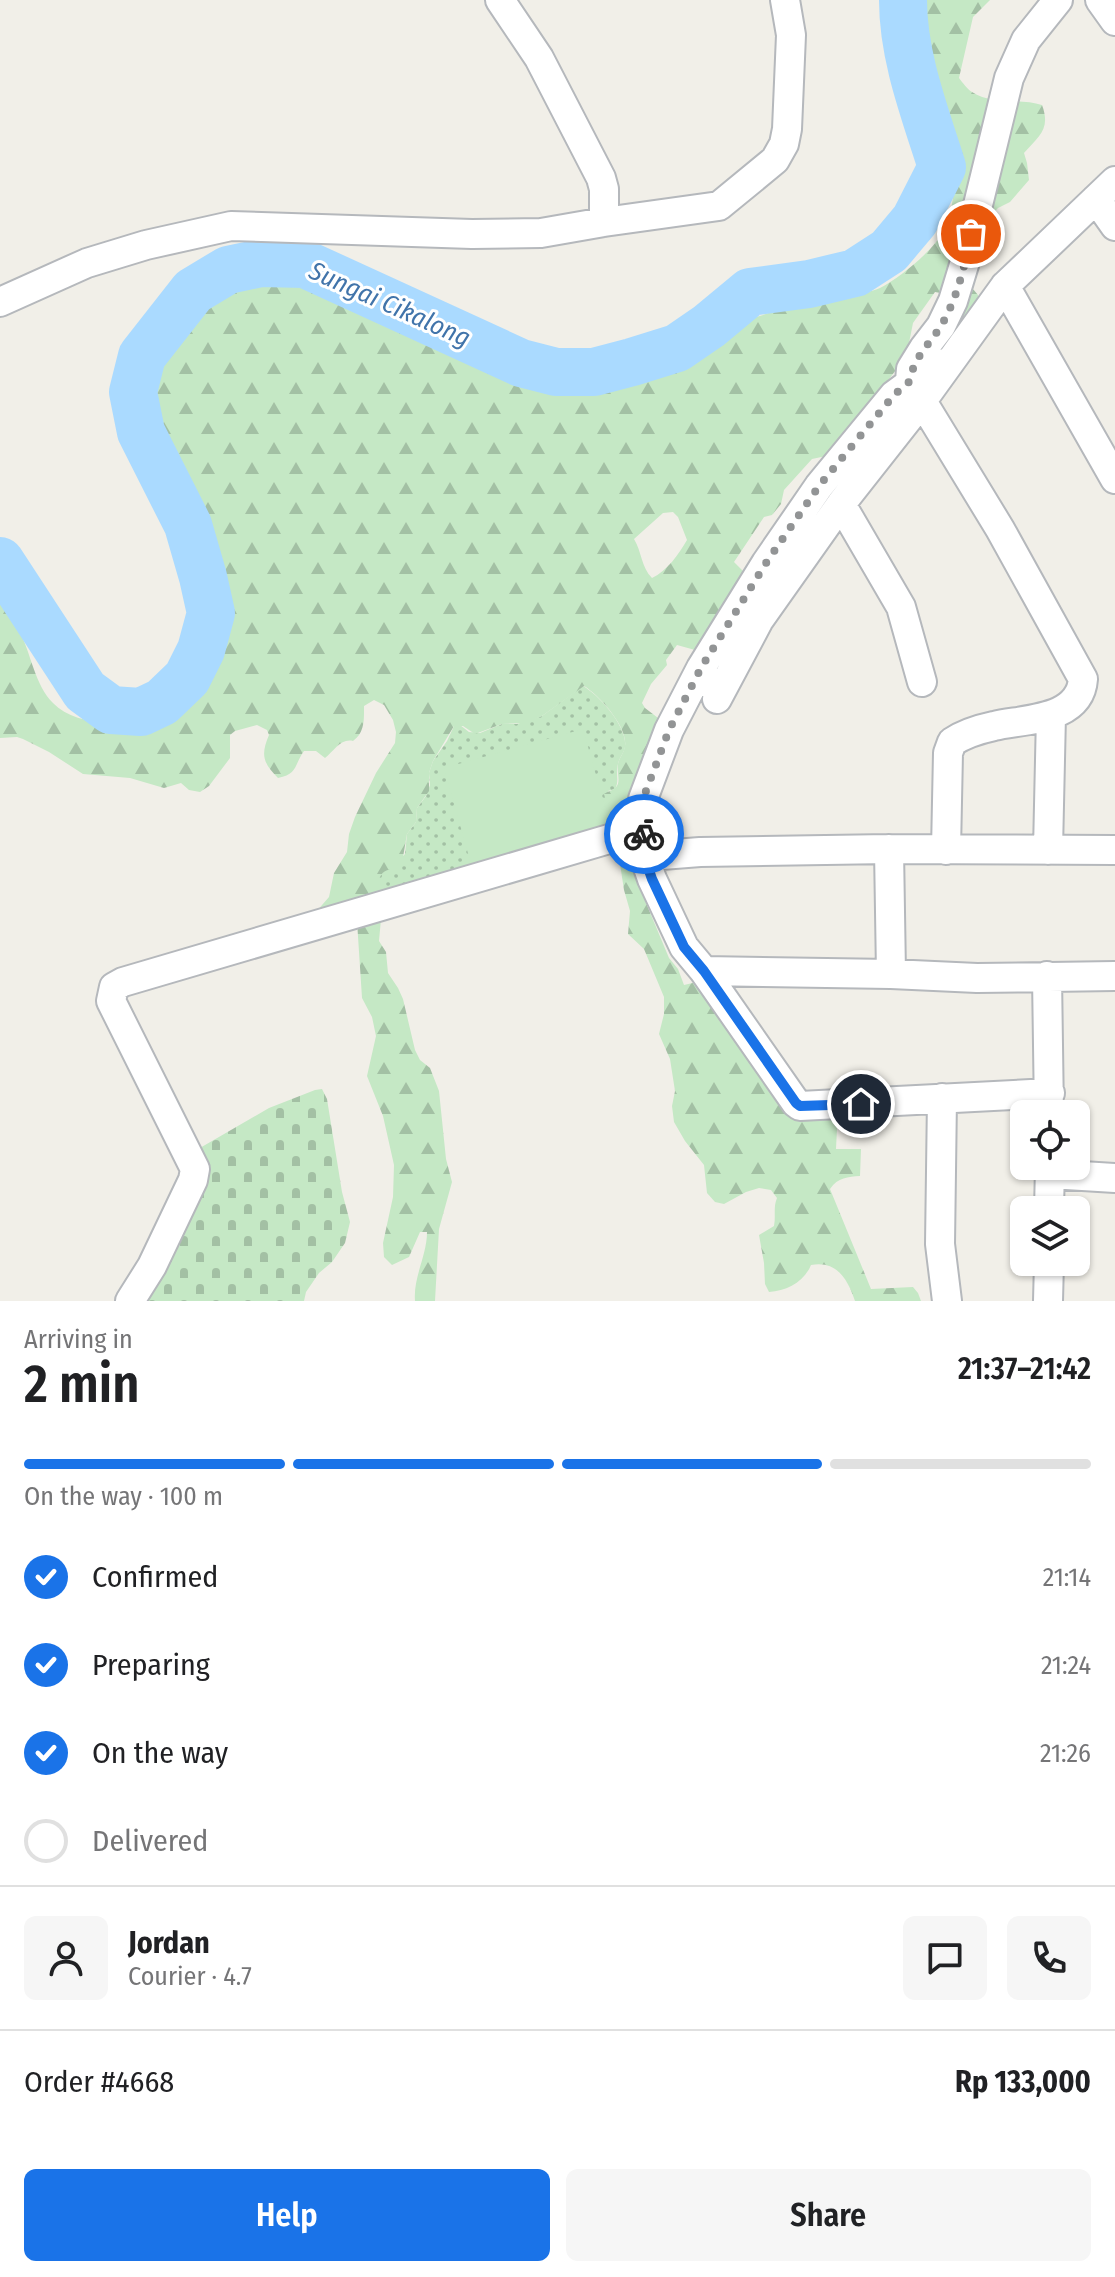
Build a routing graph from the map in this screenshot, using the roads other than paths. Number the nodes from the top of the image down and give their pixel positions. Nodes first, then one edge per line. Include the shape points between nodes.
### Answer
1 (500, 0) edge
2 (785, 0) edge
3 (1058, 0) edge
4 (1100, 0) edge
5 (1115, 21) edge
6 (1106, 190) edge
7 (604, 222) junction
8 (1115, 226) edge
9 (1005, 286) junction
10 (0, 302) edge
11 (916, 391) junction
12 (1115, 479) edge
13 (841, 504) junction
14 (701, 668) junction
15 (922, 682) dead end
16 (1051, 715) junction
17 (644, 846) junction
18 (889, 849) junction
19 (946, 850) junction
20 (1048, 850) junction
21 (1115, 850) edge
22 (704, 971) junction
23 (891, 974) junction
24 (1047, 976) junction
25 (1115, 976) edge
26 (942, 1098) junction
27 (1049, 1100) edge
28 (1010, 1101) edge
29 (1090, 1175) edge
30 (1115, 1178) edge
31 (1049, 1276) edge
32 (130, 1301) edge
33 (947, 1301) edge
34 (1048, 1301) edge

1 - 7 street via 539,58 601,178
2 - 7 street via 791,35 787,129 775,160 719,206
3 - 11 street via 1026,40 1009,78 953,301 911,369
4 - 5 street
6 - 8 street
6 - 9 street
7 - 10 street via 514,234 231,226 87,263
9 - 11 street via 950,360
9 - 12 street
11 - 13 street
11 - 14 street via 894,395 819,486
11 - 16 street via 1083,679 1065,708
13 - 14 street via 759,620 717,699
13 - 15 street via 901,607
14 - 17 street via 669,730 643,799
16 - 19 street via 992,726 952,742
16 - 20 street
17 - 18 street via 662,855
17 - 22 street via 652,879 684,947
17 - 32 street via 626,834 114,987 111,1001 195,1169 152,1266
18 - 19 street
18 - 23 street
19 - 20 street
20 - 21 street
22 - 23 street
22 - 26 street via 800,1106
23 - 24 street
24 - 25 street
24 - 27 street
26 - 28 street
26 - 33 street via 940,1244
29 - 30 street
31 - 34 street

